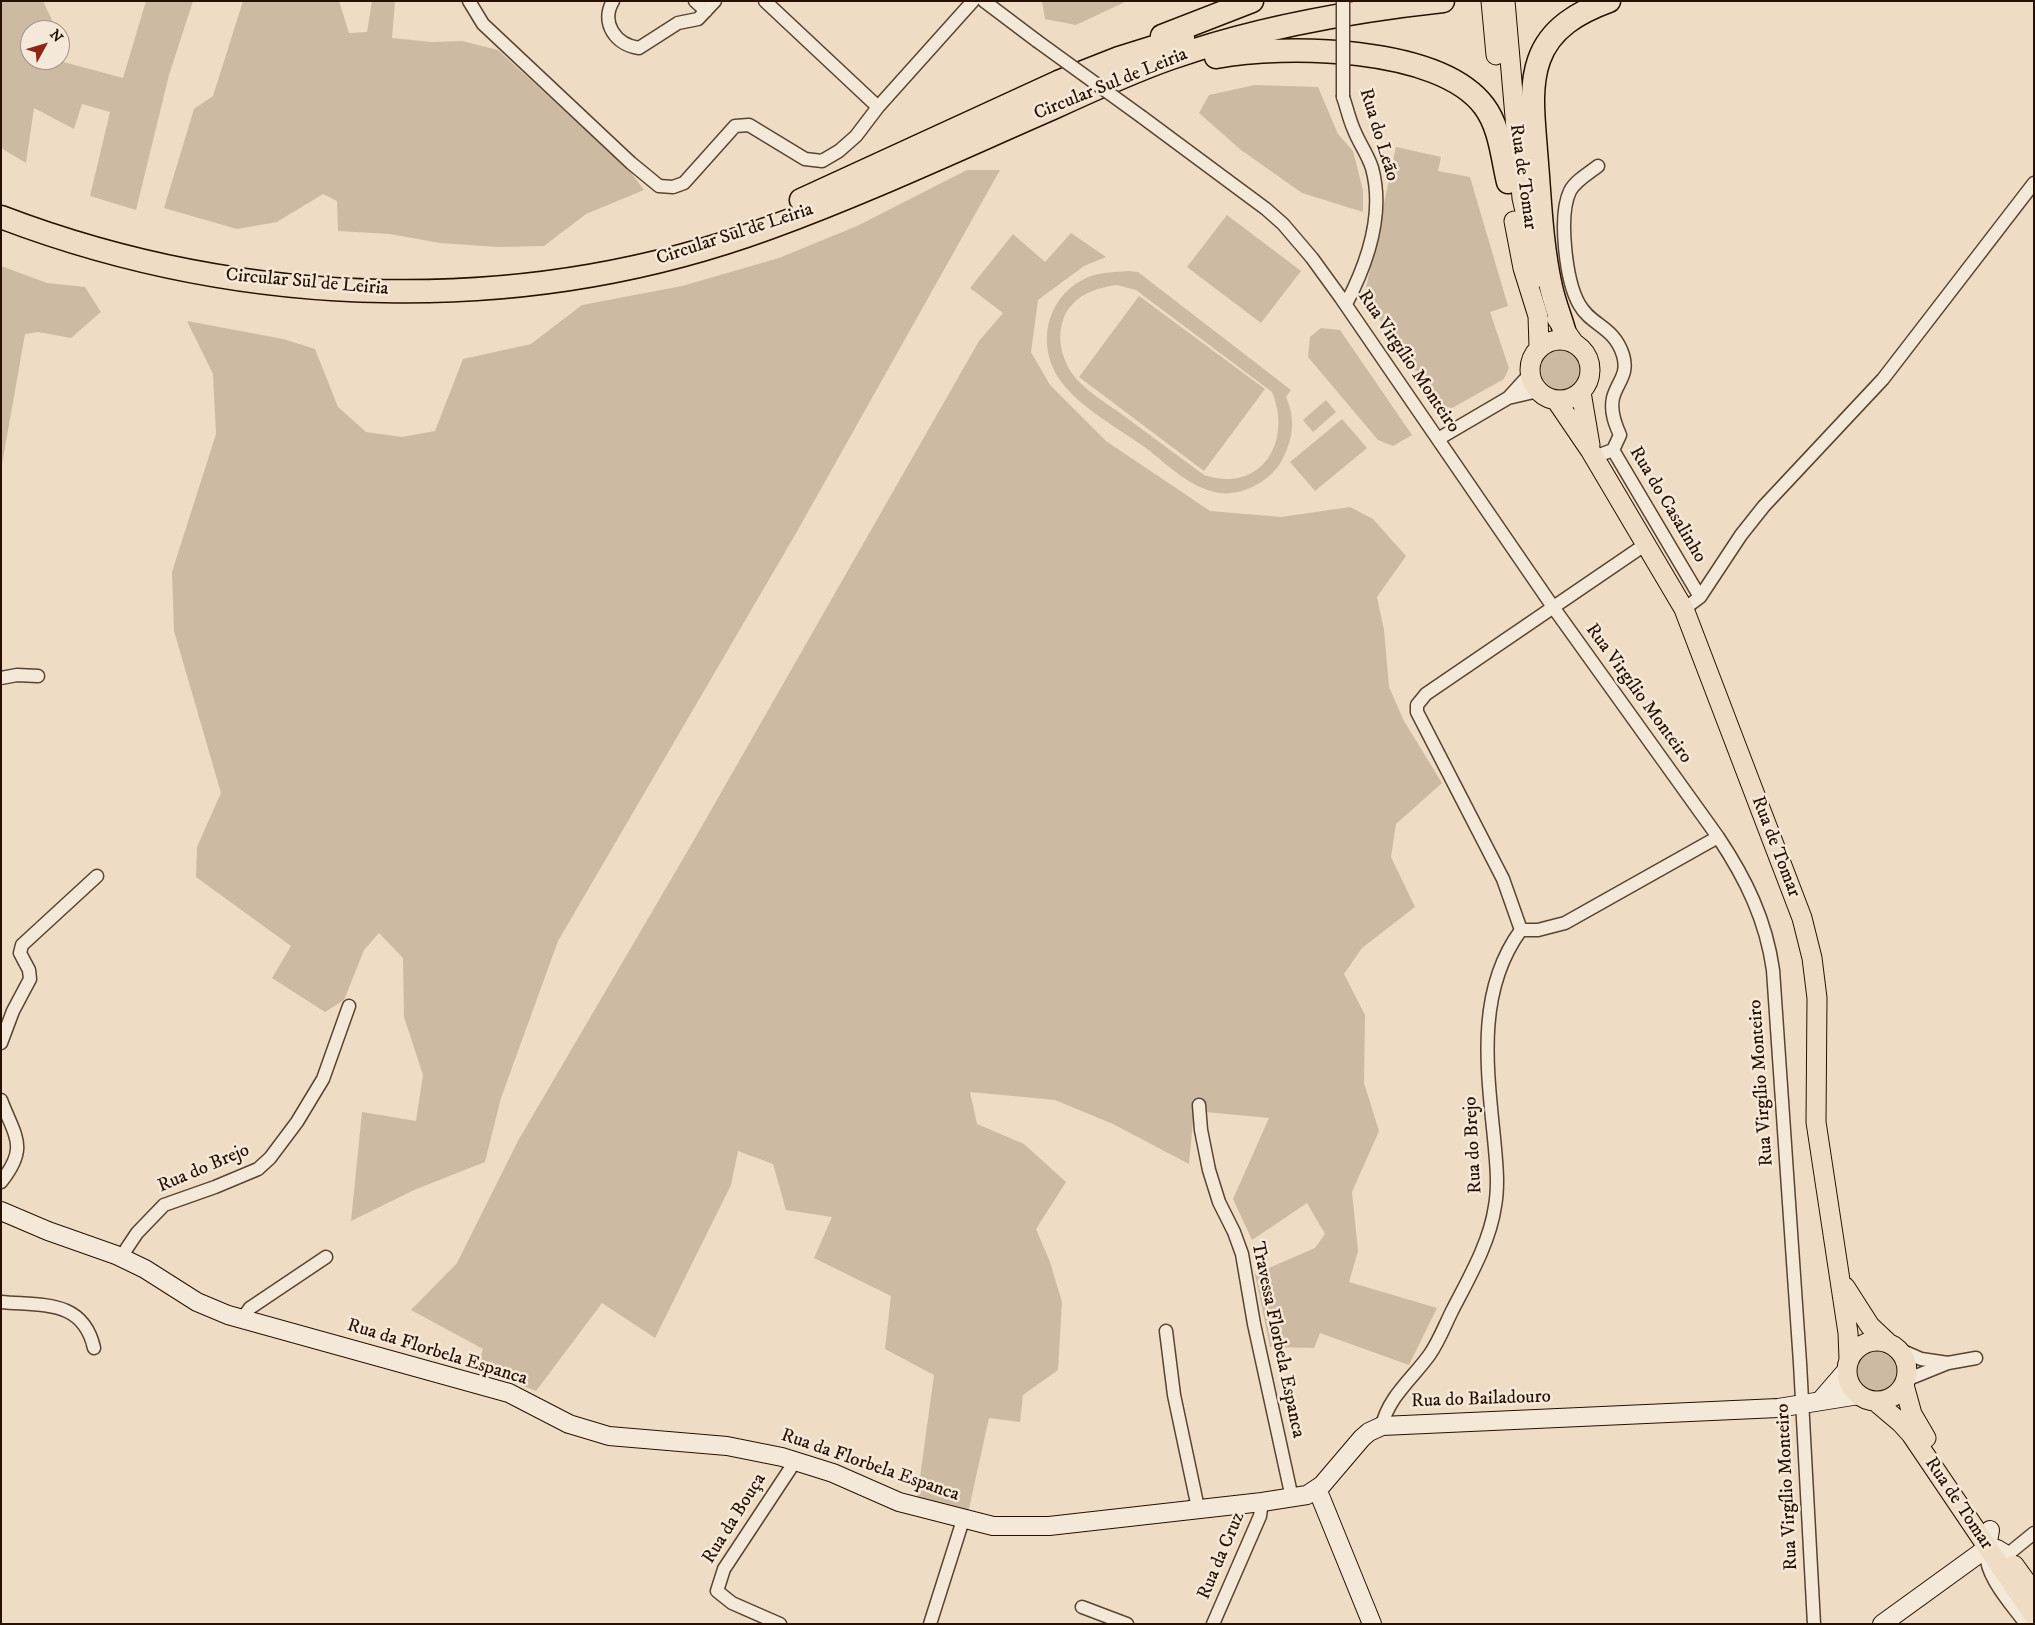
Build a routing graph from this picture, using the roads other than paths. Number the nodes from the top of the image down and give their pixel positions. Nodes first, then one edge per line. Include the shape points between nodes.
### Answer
1 (469, 1) edge
2 (614, 1) edge
3 (696, 1) edge
4 (715, 1) edge
5 (765, 1) edge
6 (973, 1) edge
7 (984, 1) edge
8 (1252, 1) edge
9 (1327, 1) edge
10 (1343, 1) edge
11 (1443, 1) edge
12 (1492, 1) edge
13 (1505, 1) edge
14 (1609, 1) edge
15 (706, 11) junction
16 (1501, 36) junction
17 (1122, 67) junction
18 (878, 107) junction
19 (1598, 166) dead end
20 (1508, 182) junction
21 (2034, 183) edge
22 (1, 202) edge
23 (1, 217) edge
24 (1346, 304) junction
25 (1569, 337) junction
26 (1539, 347) junction
27 (1530, 375) junction
28 (1538, 392) junction
29 (1581, 392) junction
30 (1508, 398) junction
31 (1556, 400) junction
32 (1438, 439) junction
33 (1613, 450) junction
34 (1592, 454) junction
35 (1646, 544) junction
36 (1700, 597) junction
37 (1553, 607) junction
38 (1684, 609) junction
39 (38, 676) dead end
40 (1, 678) edge
41 (1718, 837) junction
42 (97, 876) dead end
43 (1521, 930) junction
44 (350, 1006) dead end
45 (1, 1043) edge
46 (1, 1100) edge
47 (1199, 1105) dead end
48 (1, 1182) edge
49 (1, 1211) edge
50 (121, 1257) junction
51 (326, 1257) dead end
52 (1840, 1277) junction
53 (1, 1302) edge
54 (242, 1319) junction
55 (1166, 1331) dead end
56 (1893, 1345) junction
57 (94, 1348) dead end
58 (1976, 1358) dead end
59 (1948, 1363) junction
60 (1848, 1365) junction
61 (1905, 1383) junction
62 (1867, 1398) junction
63 (1820, 1401) junction
64 (1802, 1406) junction
65 (1382, 1426) junction
66 (796, 1460) junction
67 (1316, 1490) junction
68 (1292, 1498) junction
69 (1262, 1502) junction
70 (1198, 1508) junction
71 (963, 1520) junction
72 (2034, 1533) edge
73 (1989, 1539) junction
74 (2007, 1556) junction
75 (2034, 1593) edge
76 (1082, 1607) dead end
77 (2034, 1616) edge
78 (780, 1624) edge
79 (930, 1624) edge
80 (1127, 1624) edge
81 (1213, 1624) edge
82 (1372, 1624) edge
83 (1814, 1624) edge
84 (1882, 1624) edge
85 (2026, 1624) edge

1 - 18 street via 483,24 659,186 673,187 684,183 735,126 749,125 805,158 822,161 856,136
2 - 15 street via 608,19 611,33 622,43 640,48 678,23 698,18
3 - 15 street
4 - 15 street
5 - 18 street
6 - 18 street
7 - 24 street, Rua Virgílio Monteiro, bridge via 1275,216
8 - 17 highway via 1132,47
9 - 17 highway, Circular Sul de Leiria via 1244,20
10 - 24 street, Rua do Leão, bridge via 1343,97 1354,131 1372,168 1377,199 1369,250
11 - 17 highway, Circular Sul de Leiria via 1368,9 1259,32 1170,58
12 - 16 main road, Rua de Tomar
13 - 16 main road, Rua de Tomar
14 - 25 highway via 1581,12 1558,30 1539,60 1534,78 1534,118 1545,250 1551,287
16 - 20 main road, Rua de Tomar
16 - 25 main road, Rua de Tomar via 1522,198 1543,287 1551,308
17 - 20 highway via 1243,52 1301,50 1362,56 1428,69 1455,80 1483,105 1497,134
17 - 22 highway, Circular Sul de Leiria via 1058,82 790,205 675,242 574,262 483,274 358,276 198,259 134,245
17 - 23 highway, Circular Sul de Leiria via 862,192 766,229 650,262 520,285 402,291 333,290 204,274 63,238
19 - 33 street via 1570,191 1566,255 1579,304 1585,313 1612,333 1623,356 1623,380 1613,398 1613,418 1620,435
20 - 26 main road, Rua de Tomar via 1523,268 1538,316
21 - 36 street via 1882,380 1740,535
24 - 32 street, Rua Virgílio Monteiro
25 - 26 main road
25 - 29 main road, Rua de Tomar via 1587,357 1590,366
26 - 27 main road, Rua de Tomar via 1531,360
27 - 28 main road
27 - 30 street
28 - 30 street
28 - 31 main road
29 - 31 main road via 1565,400
29 - 34 main road, Rua de Tomar
30 - 32 street
31 - 34 main road, Rua de Tomar
32 - 37 street, Rua Virgílio Monteiro
33 - 34 street, Rua do Casalinho
33 - 36 street, Rua do Casalinho
34 - 35 main road, Rua de Tomar
35 - 37 street
35 - 38 main road, Rua de Tomar
36 - 38 street
37 - 41 street, Rua Virgílio Monteiro
37 - 43 street via 1426,694 1417,705 1420,719 1503,879
38 - 52 main road, Rua de Tomar via 1793,892 1812,958 1817,998 1816,1122
39 - 40 street
41 - 43 street via 1565,923 1538,930
41 - 64 street, Rua Virgílio Monteiro via 1755,901 1771,958
42 - 45 street via 22,945 20,953 30,979
43 - 65 street, Rua do Brejo via 1508,949 1499,974 1488,1022 1486,1056 1497,1179 1496,1205 1491,1223 1472,1271 1433,1350 1389,1406
44 - 50 street, Rua do Brejo via 323,1079 270,1158 258,1169 164,1205 143,1225
46 - 48 street via 16,1137 18,1152 16,1162
47 - 68 street, Travessa Florbela Espanca via 1209,1170 1242,1254
49 - 50 street, Rua da Florbela Espanca
50 - 54 street, Rua da Florbela Espanca via 197,1302
51 - 54 street via 250,1308
52 - 56 main road, Rua de Tomar via 1860,1313
52 - 60 main road, Rua de Tomar via 1848,1333
53 - 57 street via 69,1310 88,1328
54 - 66 street, Rua da Florbela Espanca via 509,1393 569,1424 609,1436 727,1446
55 - 70 street via 1174,1395
56 - 59 street via 1921,1359
56 - 60 main road via 1869,1341 1860,1345
56 - 61 main road, Rua de Tomar via 1907,1365
58 - 59 street
59 - 61 street
60 - 62 main road, Rua de Tomar via 1850,1385
60 - 63 street
61 - 62 main road via 1893,1397
61 - 73 main road, Rua de Tomar via 1909,1406 1919,1426
62 - 63 street, Rua do Bailadouro
62 - 73 main road, Rua de Tomar via 1896,1418 1911,1434
63 - 64 street, Rua do Bailadouro
64 - 65 street, Rua do Bailadouro
64 - 83 street, Rua Virgílio Monteiro
65 - 67 street, Rua do Bailadouro via 1362,1438
66 - 71 street, Rua da Florbela Espanca via 899,1502
66 - 78 street, Rua da Bouça via 724,1569 717,1591 732,1603
67 - 68 street, Rua da Florbela Espanca
67 - 82 street
68 - 69 street, Rua da Florbela Espanca
69 - 70 street, Rua da Florbela Espanca
69 - 81 street, Rua da Cruz via 1260,1516
70 - 71 street, Rua da Florbela Espanca via 1049,1526 993,1526
71 - 79 street
72 - 74 street
73 - 74 main road, Rua de Tomar
73 - 77 main road, Rua de Tomar
73 - 84 street
73 - 85 street via 1986,1560 1989,1571
74 - 75 main road, Rua de Tomar
76 - 80 street

